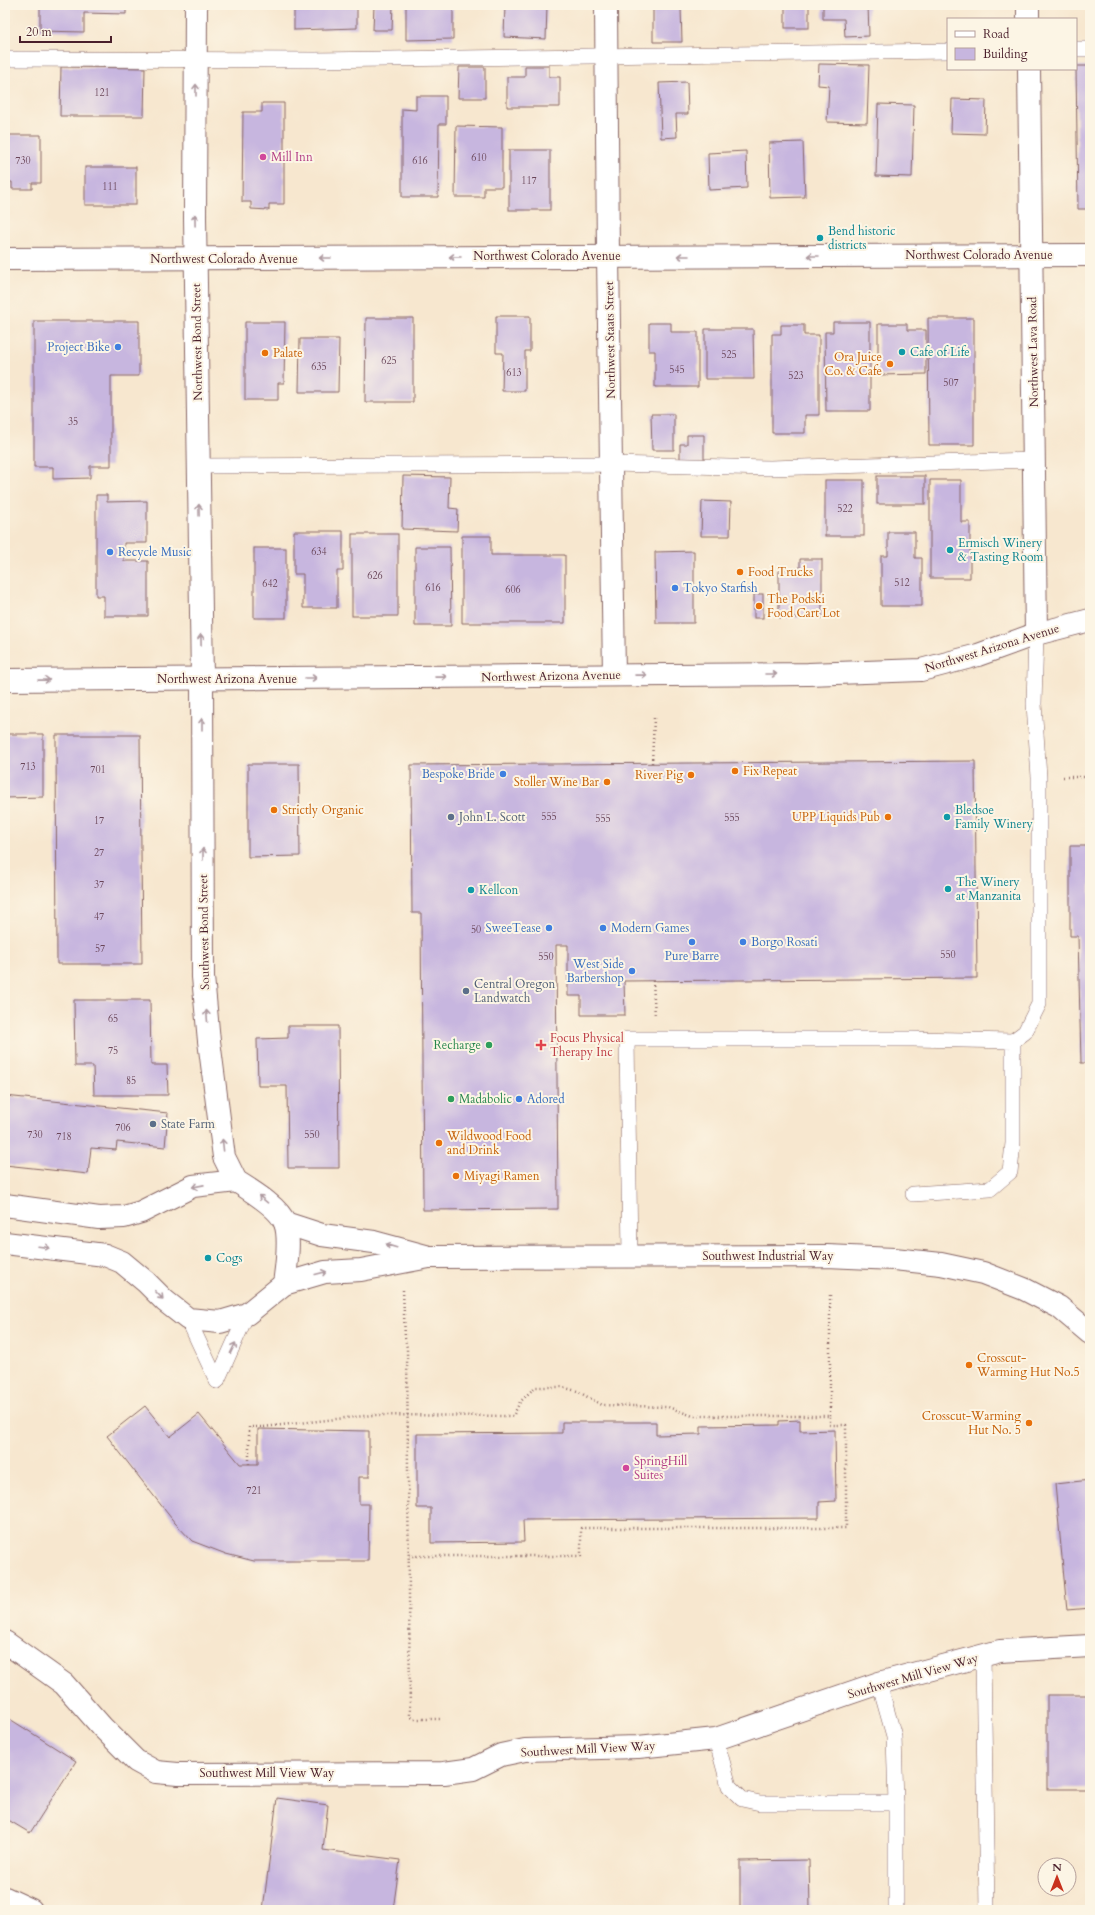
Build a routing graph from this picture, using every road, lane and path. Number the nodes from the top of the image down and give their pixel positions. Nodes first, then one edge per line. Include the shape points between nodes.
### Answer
1 (196, 5) edge
2 (606, 5) edge
3 (1028, 5) edge
4 (1028, 18) edge
5 (1077, 49) edge
6 (1090, 49) edge
7 (947, 51) edge
8 (606, 56) junction
9 (5, 59) edge
10 (196, 59) junction
11 (1029, 70) edge
12 (1032, 255) junction
13 (1090, 255) edge
14 (608, 256) junction
15 (5, 259) edge
16 (196, 259) junction
17 (1034, 460) junction
18 (612, 464) junction
19 (198, 466) junction
20 (1090, 620) edge
21 (1036, 634) junction
22 (614, 675) junction
23 (202, 679) junction
24 (5, 680) edge
25 (654, 718) dead end
26 (652, 763) dead end
27 (653, 980) dead end
28 (656, 1038) junction
29 (1013, 1041) junction
30 (236, 1181) junction
31 (912, 1194) dead end
32 (5, 1205) edge
33 (285, 1223) junction
34 (5, 1243) edge
35 (630, 1256) junction
36 (429, 1257) junction
37 (284, 1284) junction
38 (403, 1290) dead end
39 (830, 1292) dead end
40 (247, 1314) junction
41 (188, 1318) junction
42 (1090, 1333) edge
43 (408, 1415) junction
44 (830, 1416) junction
45 (249, 1464) dead end
46 (409, 1556) junction
47 (5, 1642) edge
48 (1090, 1646) edge
49 (983, 1656) junction
50 (879, 1683) junction
51 (441, 1719) dead end
52 (716, 1739) junction
53 (896, 1802) junction
54 (5, 1898) edge
55 (31, 1910) edge
56 (896, 1910) edge
57 (987, 1910) edge

1 - 10 street, Northwest Bond Street
2 - 8 street, Northwest Staats Street
3 - 4 street
5 - 6 lane
7 - 8 lane
8 - 10 lane
8 - 14 street, Northwest Staats Street
9 - 10 lane
16 -> 10 street, Northwest Bond Street
11 - 12 street, Northwest Lava Road
12 - 13 street, Northwest Colorado Avenue
12 -> 14 street, Northwest Colorado Avenue
12 - 17 street, Northwest Lava Road
14 -> 16 street, Northwest Colorado Avenue
14 - 18 street, Northwest Staats Street
15 - 16 street, Northwest Colorado Avenue
16 - 19 street, Northwest Bond Street
17 - 18 lane via 770,468
17 - 21 street, Northwest Lava Road
18 - 19 lane
18 - 22 street, Northwest Staats Street
23 -> 19 street, Northwest Bond Street
20 - 21 street, Northwest Arizona Avenue
22 -> 21 street, Northwest Arizona Avenue via 808,674 921,670 978,655
21 - 29 lane via 1034,704 1039,777 1039,1004 1025,1032
23 -> 22 street, Northwest Arizona Avenue
24 -> 23 street, Northwest Arizona Avenue
30 -> 23 street, Southwest Bond Street via 224,1157 209,1041 204,977
25 - 26 path
27 - 28 path
28 - 29 lane
28 - 35 lane via 627,1039
29 - 31 lane via 1013,1143 1010,1172 990,1189
30 -> 32 street via 193,1186 141,1212 124,1217 99,1218
33 -> 30 street via 276,1210
36 -> 33 street, Southwest Industrial Way via 374,1242 322,1235
33 - 37 street via 288,1254
34 -> 41 street via 105,1255 117,1259
35 - 36 street, Southwest Industrial Way
35 - 42 street, Southwest Industrial Way via 827,1256 941,1264 983,1273 1024,1289 1059,1307
37 -> 36 street, Southwest Industrial Way via 325,1272 361,1270
37 - 40 street, Southwest Industrial Way
38 - 43 path
39 - 44 path
40 - 41 street, Southwest Industrial Way via 220,1322
41 -> 40 lane via 217,1381
43 - 44 path via 513,1416 520,1402 535,1387 577,1390 602,1405 668,1407 693,1416
43 - 45 path via 373,1415 263,1428 249,1427
43 - 46 path
44 - 46 path via 830,1425 846,1425 846,1528 581,1528 581,1556
46 - 51 path via 410,1716 414,1719
47 - 52 street, Southwest Mill View Way via 64,1684 136,1761 156,1772 444,1773 473,1769 501,1755 526,1750 638,1747
48 - 49 street, Southwest Mill View Way via 1000,1652
49 - 50 street, Southwest Mill View Way
49 - 57 lane
50 - 52 street, Southwest Mill View Way
50 - 53 lane via 894,1736
52 - 53 lane via 729,1786 742,1799 760,1803
53 - 56 lane
54 - 55 street

